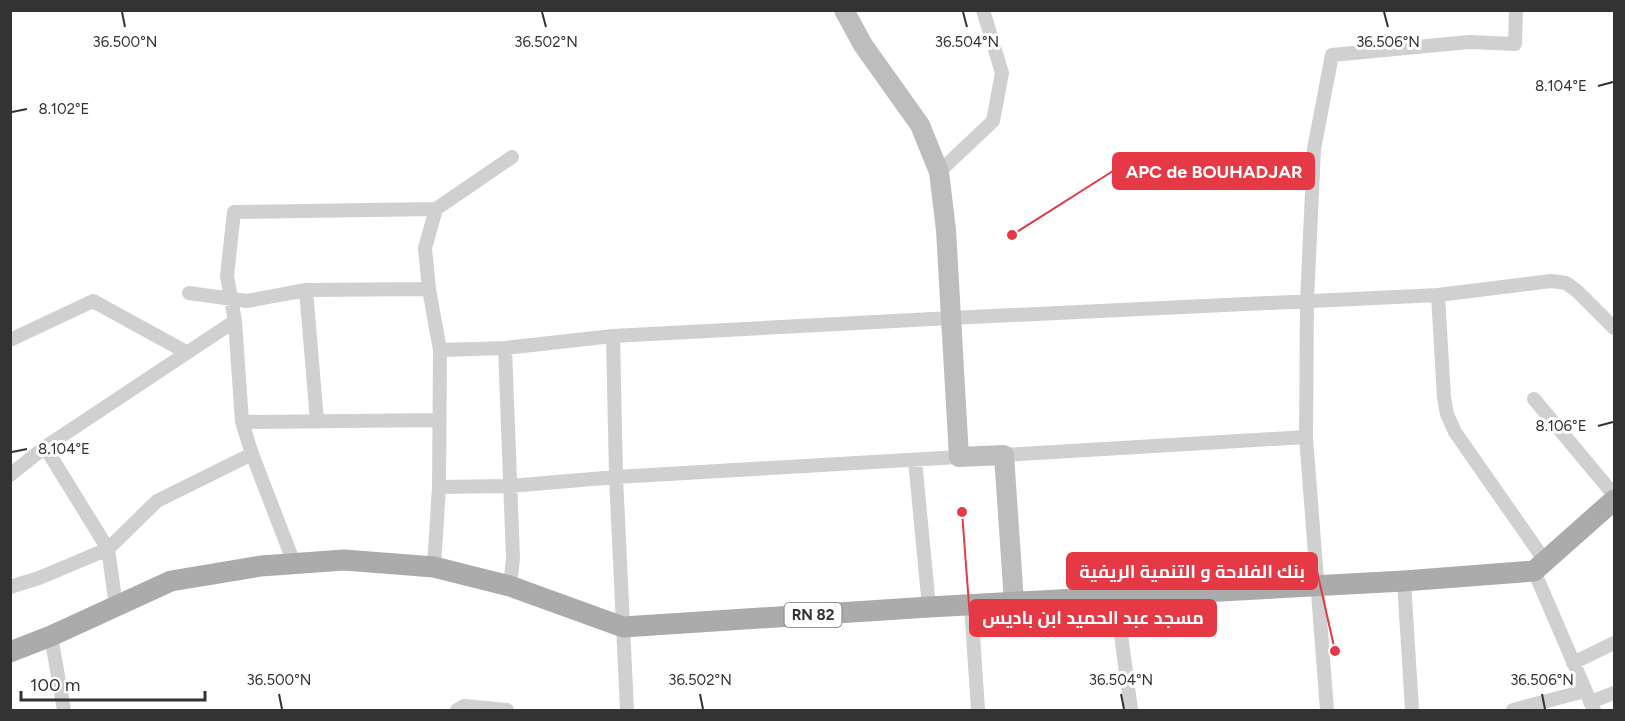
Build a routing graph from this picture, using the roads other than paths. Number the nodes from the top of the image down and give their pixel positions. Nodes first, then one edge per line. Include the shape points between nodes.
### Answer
1 (844, 10) edge
2 (983, 10) edge
3 (1516, 10) edge
4 (512, 157) dead end
5 (939, 172) junction
6 (436, 209) junction
7 (429, 289) junction
8 (306, 290) junction
9 (189, 294) dead end
10 (1438, 295) junction
11 (232, 298) junction
12 (1306, 301) junction
13 (951, 318) junction
14 (236, 321) junction
15 (1612, 321) edge
16 (613, 336) junction
17 (10, 340) edge
18 (505, 348) junction
19 (440, 350) junction
20 (186, 352) junction
21 (1534, 399) dead end
22 (440, 420) junction
23 (316, 421) junction
24 (242, 422) junction
25 (1306, 437) junction
26 (45, 447) junction
27 (252, 454) junction
28 (1004, 455) junction
29 (959, 457) junction
30 (915, 460) junction
31 (10, 476) edge
32 (616, 477) junction
33 (510, 486) junction
34 (439, 487) junction
35 (1614, 495) edge
36 (1614, 500) edge
37 (108, 549) junction
38 (294, 563) junction
39 (1539, 566) junction
40 (434, 567) junction
41 (1404, 581) junction
42 (510, 586) junction
43 (1317, 586) junction
44 (10, 587) edge
45 (1116, 597) junction
46 (1014, 602) junction
47 (971, 605) junction
48 (116, 606) junction
49 (929, 607) junction
50 (623, 627) junction
51 (51, 636) junction
52 (1614, 643) edge
53 (10, 652) edge
54 (1573, 663) junction
55 (1614, 693) edge
56 (1590, 701) edge
57 (64, 711) edge
58 (457, 711) edge
59 (507, 711) edge
60 (627, 711) edge
61 (978, 711) edge
62 (1131, 711) edge
63 (1327, 711) edge
64 (1412, 711) edge
65 (1513, 711) edge

1 - 5 main road via 863,45 920,125
2 - 5 street via 1002,73 993,121
3 - 12 street via 1515,44 1469,42 1332,55 1314,149
4 - 6 street
5 - 13 main road
6 - 7 street via 425,248
6 - 11 street via 234,212 227,276
7 - 8 street
7 - 19 street
8 - 11 street via 247,300
8 - 23 street
9 - 11 street
10 - 12 street
10 - 15 street via 1551,281 1566,283
10 - 39 street via 1447,414
11 - 14 street
12 - 13 street
12 - 25 street
13 - 16 street
13 - 29 main road
14 - 20 street
14 - 24 street
16 - 18 street
16 - 32 street
17 - 20 street via 93,302
18 - 19 street
18 - 33 street
19 - 22 street
20 - 26 street
21 - 35 street
22 - 23 street
22 - 34 street
23 - 24 street
24 - 27 street
25 - 28 street
25 - 43 street
26 - 31 street
26 - 37 street
27 - 37 street via 157,501
27 - 38 street
28 - 29 main road
28 - 46 main road
29 - 30 street
30 - 32 street
30 - 49 street
32 - 33 street
32 - 50 street
33 - 34 street
33 - 42 street
34 - 40 street
36 - 39 main road
37 - 44 street
37 - 48 street
38 - 40 main road, RN 82 via 344,560
38 - 48 main road, RN 82 via 171,581
39 - 41 main road, RN 82
39 - 54 street
40 - 42 main road, RN 82
41 - 43 main road, RN 82
41 - 64 street
42 - 50 main road, RN 82
43 - 45 main road, RN 82
43 - 63 street
45 - 46 main road, RN 82
45 - 62 street
46 - 47 main road, RN 82
47 - 49 main road, RN 82
47 - 61 street
48 - 51 main road, RN 82
49 - 50 main road, RN 82
50 - 60 street
51 - 53 main road, RN 82
51 - 57 street
52 - 54 street
54 - 56 street
55 - 56 street
56 - 65 street
58 - 59 street via 464,706

